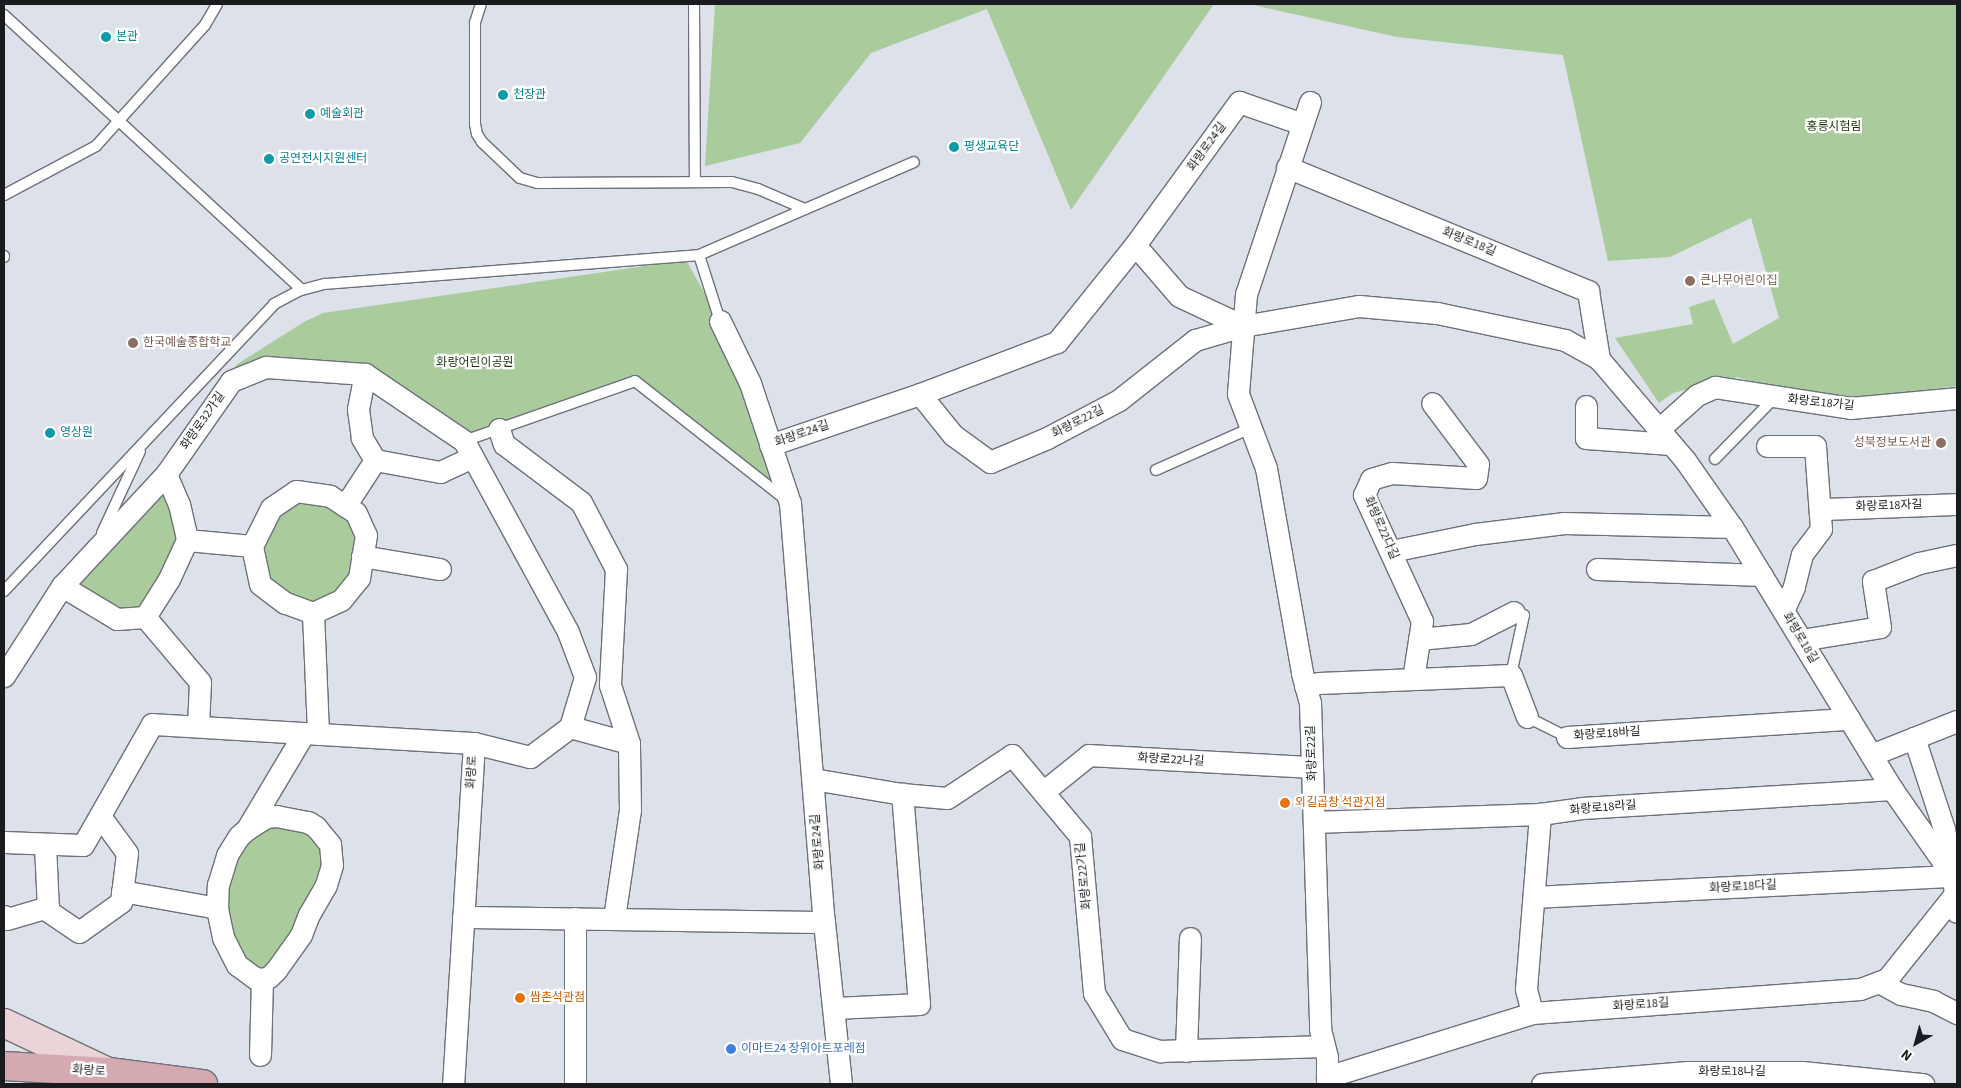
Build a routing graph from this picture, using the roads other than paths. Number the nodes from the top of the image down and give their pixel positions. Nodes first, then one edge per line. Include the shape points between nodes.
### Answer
1 (217, 4) edge
2 (481, 4) edge
3 (694, 4) edge
4 (4, 15) edge
5 (1310, 102) dead end
6 (118, 122) junction
7 (1302, 124) junction
8 (914, 162) dead end
9 (1287, 167) junction
10 (695, 182) junction
11 (4, 195) edge
12 (806, 209) junction
13 (1135, 245) junction
14 (699, 254) junction
15 (302, 290) junction
16 (720, 321) joint
17 (1243, 326) junction
18 (1599, 358) junction
19 (365, 374) junction
20 (920, 394) junction
21 (1774, 397) junction
22 (1957, 398) edge
23 (1432, 403) dead end
24 (1586, 406) dead end
25 (1251, 428) junction
26 (499, 429) junction
27 (1659, 429) junction
28 (143, 443) junction
29 (770, 445) junction
30 (1767, 446) dead end
31 (468, 449) junction
32 (1714, 459) dead end
33 (375, 460) junction
34 (1156, 470) dead end
35 (166, 474) junction
36 (790, 503) junction
37 (1957, 504) edge
38 (345, 506) junction
39 (1821, 509) junction
40 (1732, 527) junction
41 (187, 540) junction
42 (252, 546) junction
43 (1391, 551) junction
44 (1957, 555) edge
45 (362, 556) junction
46 (91, 557) junction
47 (440, 569) dead end
48 (1597, 569) dead end
49 (1762, 575) junction
50 (62, 586) junction
51 (4, 591) edge
52 (1783, 611) junction
53 (1514, 612) joint
54 (313, 613) junction
55 (145, 617) junction
56 (1419, 639) junction
57 (1801, 640) junction
58 (1511, 675) junction
59 (4, 676) edge
60 (1413, 679) junction
61 (1306, 686) junction
62 (1527, 717) joint
63 (1849, 719) junction
64 (1957, 721) edge
65 (198, 726) junction
66 (570, 727) junction
67 (311, 733) junction
68 (1567, 737) joint
69 (1914, 738) junction
70 (474, 743) junction
71 (629, 743) junction
72 (1871, 755) junction
73 (1312, 767) junction
74 (813, 779) junction
75 (1892, 789) junction
76 (1042, 792) junction
77 (902, 794) junction
78 (1540, 814) junction
79 (100, 816) junction
80 (1314, 822) junction
81 (246, 829) junction
82 (4, 842) edge
83 (45, 844) junction
84 (122, 891) junction
85 (1955, 894) edge
86 (1534, 897) junction
87 (48, 907) junction
88 (217, 908) junction
89 (4, 916) edge
90 (463, 917) junction
91 (575, 918) junction
92 (614, 918) junction
93 (824, 922) junction
94 (1190, 938) dead end
95 (262, 979) junction
96 (1879, 982) junction
97 (834, 1008) junction
98 (1532, 1013) junction
99 (1957, 1013) edge
100 (4, 1023) edge
101 (1324, 1046) junction
102 (1186, 1051) junction
103 (260, 1055) dead end
104 (4, 1066) edge
105 (109, 1072) junction
106 (144, 1081) edge
107 (1327, 1081) edge
108 (203, 1084) edge
109 (453, 1084) edge
110 (576, 1084) edge
111 (841, 1084) edge
112 (1542, 1084) edge
113 (1923, 1084) edge

1 - 6 lane via 205,25
2 - 10 lane via 476,23 477,134 520,178 537,183
3 - 10 lane
4 - 6 lane
5 - 7 street, 화랑로22길
6 - 11 lane via 89,151
6 - 15 lane
7 - 9 street, 화랑로22길
7 - 13 street, 화랑로24길 via 1239,102
8 - 12 lane
9 - 17 street, 화랑로22길 via 1246,294
9 - 18 street, 화랑로18길 via 1588,292
10 - 12 lane via 745,185
12 - 14 lane
13 - 17 street via 1179,296
13 - 20 street, 화랑로24길 via 1057,342
14 - 15 lane via 325,284
14 - 16 lane
15 - 28 lane via 274,304
16 - 29 street via 750,383
17 - 18 street, 화랑로18길 via 1358,306 1437,313 1565,340
17 - 20 street, 화랑로22길 via 1195,340 1118,400 1047,438 990,462 953,435
17 - 25 street, 화랑로22길 via 1238,394
18 - 27 street, 화랑로18길
19 - 31 street
19 - 33 street via 358,409 362,438
19 - 35 street, 화랑로32가길 via 266,367 231,381
20 - 29 street, 화랑로24길
21 - 22 street, 화랑로18가길 via 1850,408
21 - 27 street, 화랑로18가길 via 1715,387 1697,395
21 - 32 lane
23 - 43 street, 화랑로22다길 via 1478,464 1476,478 1392,473 1371,479 1364,495
24 - 27 street via 1586,438
25 - 34 lane
25 - 61 street, 화랑로22길 via 1266,468
26 - 31 lane
26 - 36 lane via 635,381
26 - 71 street via 504,444 580,502 616,568 610,685
27 - 40 street, 화랑로18길
28 - 46 lane
28 - 51 lane
29 - 36 street, 화랑로24길
30 - 39 street via 1815,446
31 - 33 street via 440,472
31 - 66 street via 568,632 585,677
33 - 38 street
35 - 41 street via 179,504
35 - 46 street, 화랑로32가길
36 - 74 street, 화랑로24길
37 - 39 street, 화랑로18자길
38 - 42 street via 330,496 296,491 271,508
38 - 45 street via 356,513 366,535
39 - 52 street via 1821,529 1802,554 1794,587
40 - 43 street via 1564,523 1475,534
40 - 49 street, 화랑로18길
41 - 42 street
41 - 55 street via 169,579
42 - 54 street via 260,584 285,603
43 - 56 street, 화랑로22다길 via 1422,621
44 - 57 street via 1920,563 1873,581 1880,627
45 - 47 street
45 - 54 street via 359,578 342,600
46 - 50 street, 화랑로32가길
48 - 49 street
49 - 52 street, 화랑로18길
50 - 55 street via 117,619
50 - 59 street, 화랑로32가길
52 - 57 street, 화랑로18길
53 - 56 street via 1471,634
53 - 58 lane via 1524,615
54 - 67 street
55 - 65 street via 200,682
56 - 60 street, 화랑로22다길
57 - 63 street, 화랑로18길
58 - 60 street
58 - 62 street, 화랑로18바길
60 - 61 street
61 - 73 street, 화랑로22길 via 1310,703
62 - 68 lane, 화랑로18바길
63 - 68 street, 화랑로18바길
63 - 72 street, 화랑로18길
64 - 69 street
65 - 67 street
65 - 79 street via 152,724
66 - 70 street, 화랑로 via 530,757
66 - 71 street
67 - 70 street
67 - 81 street
69 - 72 street
69 - 85 street via 1944,829
70 - 90 street, 화랑로
71 - 92 street via 630,810
72 - 75 street, 화랑로18길
73 - 76 street, 화랑로22나길 via 1089,755
73 - 80 street, 화랑로22길
74 - 77 street, 화랑로22가길
74 - 93 street, 화랑로24길
75 - 78 street, 화랑로18라길 via 1582,808
75 - 85 street, 화랑로18길
76 - 77 street, 화랑로22가길 via 1012,755 948,798
76 - 102 street, 화랑로22가길 via 1080,836 1094,993 1122,1039 1160,1051
77 - 97 street via 919,1004
78 - 80 street, 화랑로18라길
78 - 86 street
79 - 83 street via 83,845
79 - 84 street via 127,853
80 - 101 street, 화랑로22길 via 1320,1029
81 - 88 street via 232,845 223,864 216,894
81 - 95 street via 276,816 308,822 330,844 332,865 322,895 309,914 301,935 276,970
82 - 83 street
83 - 87 street
84 - 87 street via 120,902 79,932 48,911
84 - 88 street
85 - 86 street, 화랑로18다길
85 - 96 street via 1887,979
86 - 98 street via 1526,989
87 - 89 street via 7,919
88 - 95 street via 223,937 237,966
90 - 91 street
90 - 109 street, 화랑로
91 - 92 street
91 - 110 street
92 - 93 street
93 - 97 street, 화랑로24길
94 - 102 street
95 - 103 street
96 - 98 street, 화랑로18길 via 1860,989
96 - 99 street via 1901,994 1933,1001
97 - 111 street, 화랑로24길
98 - 107 street, 화랑로18길
100 - 105 street
101 - 102 street, 화랑로22가길
101 - 107 street, 화랑로22길
104 - 105 main road, 화랑로
105 - 106 main road, 화랑로
106 - 108 main road, 화랑로
112 - 113 street, 화랑로18나길 via 1688,1072 1802,1072

